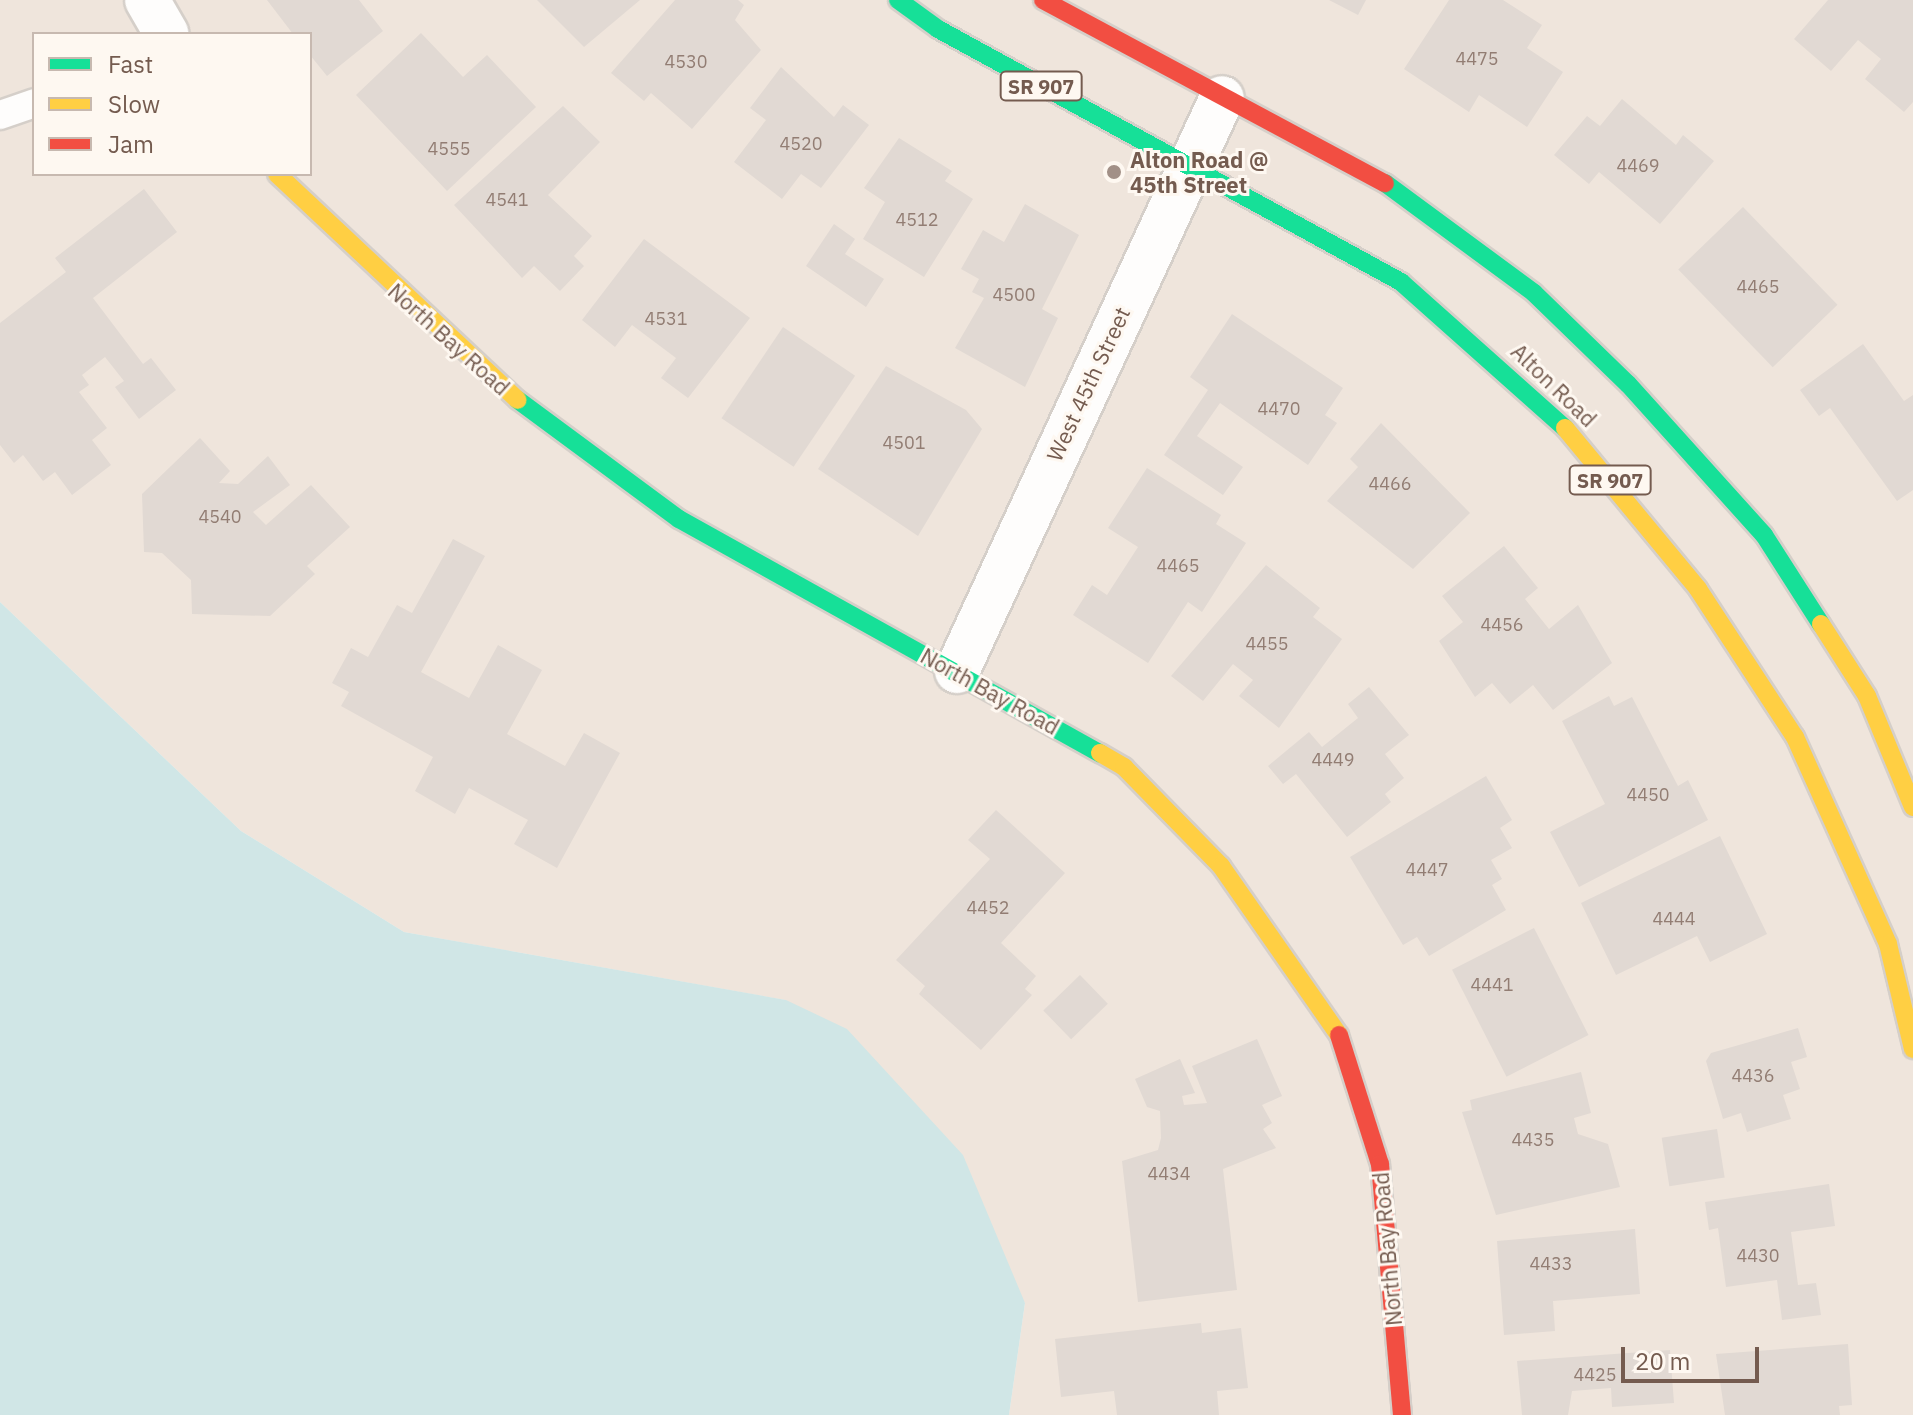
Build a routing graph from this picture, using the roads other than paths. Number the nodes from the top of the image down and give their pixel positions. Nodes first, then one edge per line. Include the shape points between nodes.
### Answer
1 (147, 0) edge
2 (898, 0) edge
3 (1043, 0) edge
4 (166, 32) edge
5 (1222, 98) junction
6 (32, 104) edge
7 (0, 115) edge
8 (1187, 168) junction
9 (279, 176) edge
10 (957, 671) junction
11 (1913, 807) edge
12 (1913, 1049) edge
13 (1402, 1415) edge

1 - 4 street
2 - 8 main road, Alton Road / SR 907
3 - 5 main road
5 - 8 street, West 45th Street
5 - 11 main road via 1338,153 1445,220 1628,384 1764,535 1867,696
6 - 7 lane
8 - 10 street, West 45th Street
8 - 12 main road, Alton Road / SR 907 via 1401,282 1579,440 1698,589 1795,737 1888,944
9 - 10 main road, North Bay Road via 482,374 667,510
10 - 13 main road, North Bay Road via 1124,767 1221,866 1335,1021 1380,1164

